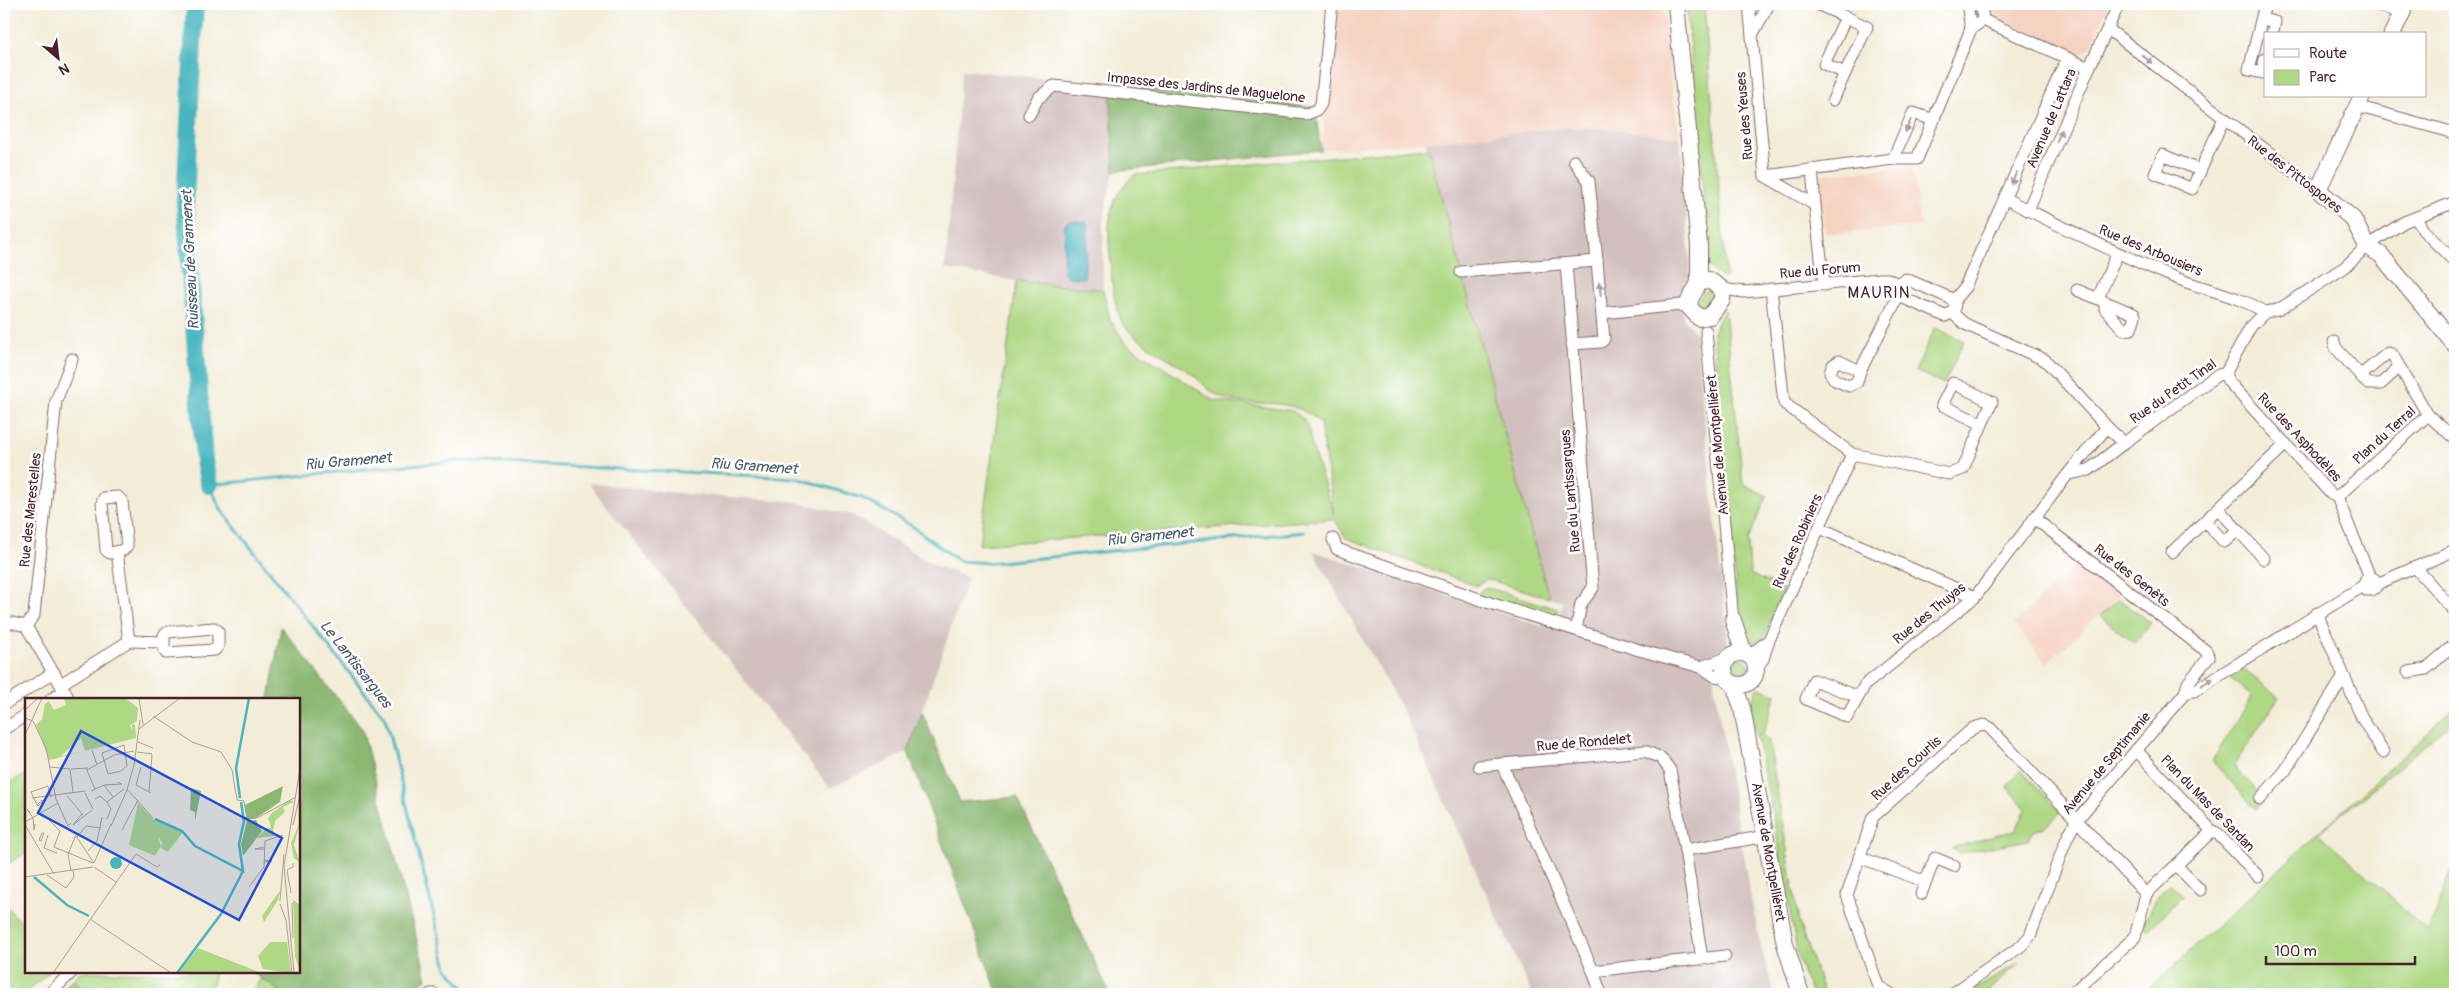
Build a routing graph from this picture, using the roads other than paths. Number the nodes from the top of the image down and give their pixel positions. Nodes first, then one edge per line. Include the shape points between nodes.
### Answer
1 (1332, 4) edge
2 (1676, 4) edge
3 (1749, 4) edge
4 (1769, 4) edge
5 (1817, 4) edge
6 (1967, 4) edge
7 (1981, 4) edge
8 (2119, 4) edge
9 (2266, 4) edge
10 (2381, 4) edge
11 (2406, 8) edge
12 (1846, 17) junction
13 (2262, 19) junction
14 (1983, 20) junction
15 (1971, 29) junction
16 (2108, 29) junction
17 (2272, 32) edge
18 (2393, 32) edge
19 (1752, 35) junction
20 (2067, 58) junction
21 (2264, 64) edge
22 (2089, 68) junction
23 (1845, 73) junction
24 (1832, 100) dead end
25 (2360, 100) edge
26 (1029, 115) dead end
27 (2224, 118) junction
28 (1934, 120) junction
29 (2455, 133) edge
30 (1893, 159) junction
31 (1574, 161) dead end
32 (1812, 169) junction
33 (2200, 170) dead end
34 (1765, 176) junction
35 (2318, 190) junction
36 (2006, 199) junction
37 (2455, 202) edge
38 (1815, 205) junction
39 (2028, 210) junction
40 (2416, 218) junction
41 (2367, 246) junction
42 (2117, 254) junction
43 (1597, 261) junction
44 (2455, 262) edge
45 (1566, 264) junction
46 (1461, 272) dead end
47 (1824, 285) junction
48 (1713, 288) junction
49 (1898, 289) junction
50 (1771, 290) junction
51 (2076, 290) dead end
52 (1954, 300) junction
53 (1602, 312) junction
54 (2265, 312) junction
55 (1696, 313) junction
56 (1952, 313) junction
57 (2334, 342) dead end
58 (1572, 344) junction
59 (2455, 344) edge
60 (72, 359) dead end
61 (2399, 367) junction
62 (1860, 371) dead end
63 (2225, 374) junction
64 (2361, 375) junction
65 (2428, 415) junction
66 (1982, 424) dead end
67 (2107, 427) junction
68 (2455, 438) edge
69 (2124, 443) junction
70 (2286, 444) junction
71 (1852, 454) junction
72 (2068, 474) junction
73 (2337, 497) junction
74 (2218, 508) junction
75 (2034, 518) junction
76 (2205, 521) junction
77 (1820, 528) junction
78 (2238, 530) junction
79 (1332, 540) dead end
80 (2455, 550) edge
81 (117, 552) junction
82 (2172, 552) dead end
83 (2264, 559) dead end
84 (2416, 568) junction
85 (2370, 582) junction
86 (1975, 598) junction
87 (2455, 612) edge
88 (2317, 613) junction
89 (1733, 620) joint
90 (4, 623) edge
91 (26, 626) junction
92 (1576, 630) junction
93 (129, 641) junction
94 (163, 642) junction
95 (2455, 644) edge
96 (2210, 657) junction
97 (1742, 658) junction
98 (1701, 667) junction
99 (2228, 668) junction
100 (54, 672) junction
101 (2408, 672) dead end
102 (2344, 676) junction
103 (1736, 682) junction
104 (65, 691) edge
105 (2185, 693) junction
106 (1856, 696) dead end
107 (53, 698) edge
108 (4, 704) edge
109 (25, 716) edge
110 (4, 729) edge
111 (2136, 750) junction
112 (2383, 752) dead end
113 (1502, 764) junction
114 (1479, 766) dead end
115 (2260, 799) dead end
116 (2076, 821) junction
117 (2212, 831) junction
118 (1767, 836) junction
119 (1685, 850) junction
120 (1859, 858) junction
121 (1954, 866) dead end
122 (2177, 866) junction
123 (2258, 876) dead end
124 (1926, 882) junction
125 (2200, 890) dead end
126 (1921, 894) dead end
127 (2146, 894) junction
128 (1725, 956) dead end
129 (1702, 959) junction
130 (1593, 971) junction
131 (71, 973) edge
132 (49, 994) edge
133 (430, 994) edge
134 (434, 994) edge
135 (1601, 994) edge
136 (1802, 994) edge
137 (1891, 994) edge
138 (1952, 994) edge
139 (2071, 994) edge

1 - 26 street, Impasse des Jardins de Maguelone via 1321,104 1317,110 1307,114 1054,86 1038,98
2 - 48 street via 1699,245
3 - 19 street, Rue des Yeuses
4 - 19 street
5 - 12 street
6 - 15 street
7 - 14 street
8 - 16 street
9 - 13 street
10 - 11 street
11 - 18 street
12 - 23 street via 1867,27
12 - 23 street via 1824,64
13 - 17 street via 2275,22
13 - 21 street via 2249,70 2262,73
14 - 15 street
14 - 20 street
15 - 28 street
16 - 22 street
16 -> 27 street, Rue des Pittospores
19 - 34 street, Rue des Yeuses
20 - 22 street, Avenue de Lattara
20 -> 36 street, Avenue de Lattara
39 -> 22 street, Avenue de Lattara
23 - 24 street
25 - 29 street via 2367,109
25 - 35 street
27 - 33 street
27 - 35 street, Rue des Pittospores
28 - 30 street via 1917,159
28 -> 30 street via 1914,113
30 - 32 street
31 - 43 street via 1589,181
32 - 34 street
32 - 38 street
34 - 38 street, Rue des Yeuses
35 - 41 street, Rue des Pittospores via 2352,219
36 - 39 street
36 - 52 street, Avenue de Lattara via 1965,287
37 - 40 street, Rue du Petit Tinal
38 - 47 street
39 - 42 street, Rue des Arbousiers
40 - 41 street, Rue du Petit Tinal
40 - 44 street via 2423,230
41 - 54 street, Rue du Petit Tinal via 2337,273 2278,310
41 - 59 street, Rue des Pittospores via 2381,254
42 - 51 street via 2102,301
42 - 54 street, Rue des Arbousiers via 2250,303
43 - 45 street
53 -> 43 street
45 - 46 street
45 - 58 street, Rue du Lantissargues
47 - 49 street, Rue du Forum via 1888,279
47 - 50 street, Rue du Forum
48 - 50 street, Rue du Forum via 1744,292
48 - 55 street
48 - 55 street
49 - 52 street via 1906,279
49 - 56 street via 1945,316
49 - 62 street
50 - 71 street via 1784,403
52 - 56 street via 1956,306
53 - 55 street
53 - 58 street via 1604,339 1601,342
54 - 63 street, Rue du Petit Tinal via 2251,326
55 - 89 street, Avenue de Montpelliéret
56 - 67 street via 1965,324 2045,360
57 - 64 street
58 - 92 street, Rue du Lantissargues via 1594,588 1581,604
60 - 91 street, Rue des Marestelles via 56,401 34,615
61 - 64 street via 2380,384 2368,384
61 - 64 street, Plan du Terral via 2392,354 2388,353
61 - 65 street, Plan du Terral
63 - 69 street, Rue du Petit Tinal via 2217,375
63 - 70 street, Rue des Asphodèles
65 - 68 street, Plan du Terral
65 - 73 street, Plan du Terral
66 - 71 street via 1963,469 1949,474
67 - 69 street
67 - 72 street, Rue des Thuyas
69 - 72 street via 2089,470
70 - 73 street, Rue des Asphodèles
70 - 74 street
71 - 77 street, Rue des Robiniers
72 - 75 street, Rue des Thuyas
73 - 85 street, Rue des Asphodèles
74 - 76 street
74 - 78 street
75 - 86 street, Rue des Thuyas
75 - 96 street, Rue des Genêts
76 - 78 street via 2224,542
76 - 82 street
77 - 86 street
77 - 97 street, Rue des Robiniers via 1763,659
78 - 83 street
79 - 92 street via 1337,548
80 - 84 street, Avenue de Septimanie
81 - 81 street via 127,546 122,501 118,497 104,498 106,550
81 - 93 street
84 - 85 street, Avenue de Septimanie
84 - 87 street
85 - 88 street, Avenue de Septimanie
86 - 106 street, Rue des Thuyas via 1864,685
88 - 99 street, Avenue de Septimanie
88 - 102 street
89 - 97 street, Avenue de Montpelliéret
90 - 91 street
91 - 100 street
92 - 98 street
93 - 94 street
93 - 104 street
94 - 94 street via 166,652 215,650 218,631 214,628 168,632
95 - 101 street via 2426,670
96 - 99 street
96 - 105 street, Avenue de Septimanie via 2188,683
97 - 98 street
97 - 103 street via 1753,677
97 - 103 street via 1724,665
98 - 103 street via 1715,676
105 -> 99 street, Avenue de Septimanie via 2194,691
100 - 104 street
100 - 108 street
102 - 112 street via 2362,718
102 - 115 street via 2285,771
103 - 118 street, Avenue de Montpelliéret
104 - 107 street
105 - 111 street, Avenue de Septimanie
109 - 110 street
111 - 116 street, Avenue de Septimanie
111 - 117 street, Plan du Mas de Sardan
113 - 114 street, Rue de Rondelet
113 - 119 street, Rue de Rondelet via 1645,751 1661,758 1670,770
113 - 130 street
116 - 120 street, Rue des Courlis via 1989,727 1979,726 1873,818
116 - 127 street, Rue des Courlis
116 - 138 street, Avenue de Septimanie via 2030,936 2021,946
117 - 122 street
117 - 123 street, Plan du Mas de Sardan
118 - 119 street
118 - 136 street, Avenue de Montpelliéret via 1785,944
119 - 129 street, Rue de Rondelet
120 - 124 street
120 - 137 street, Rue des Courlis via 1847,895 1878,986
121 - 124 street via 1935,858
122 - 125 street
122 - 127 street
124 - 126 street
127 - 139 street via 2135,937
128 - 129 street
129 - 130 street
130 - 135 street
131 - 132 street
133 - 134 street

